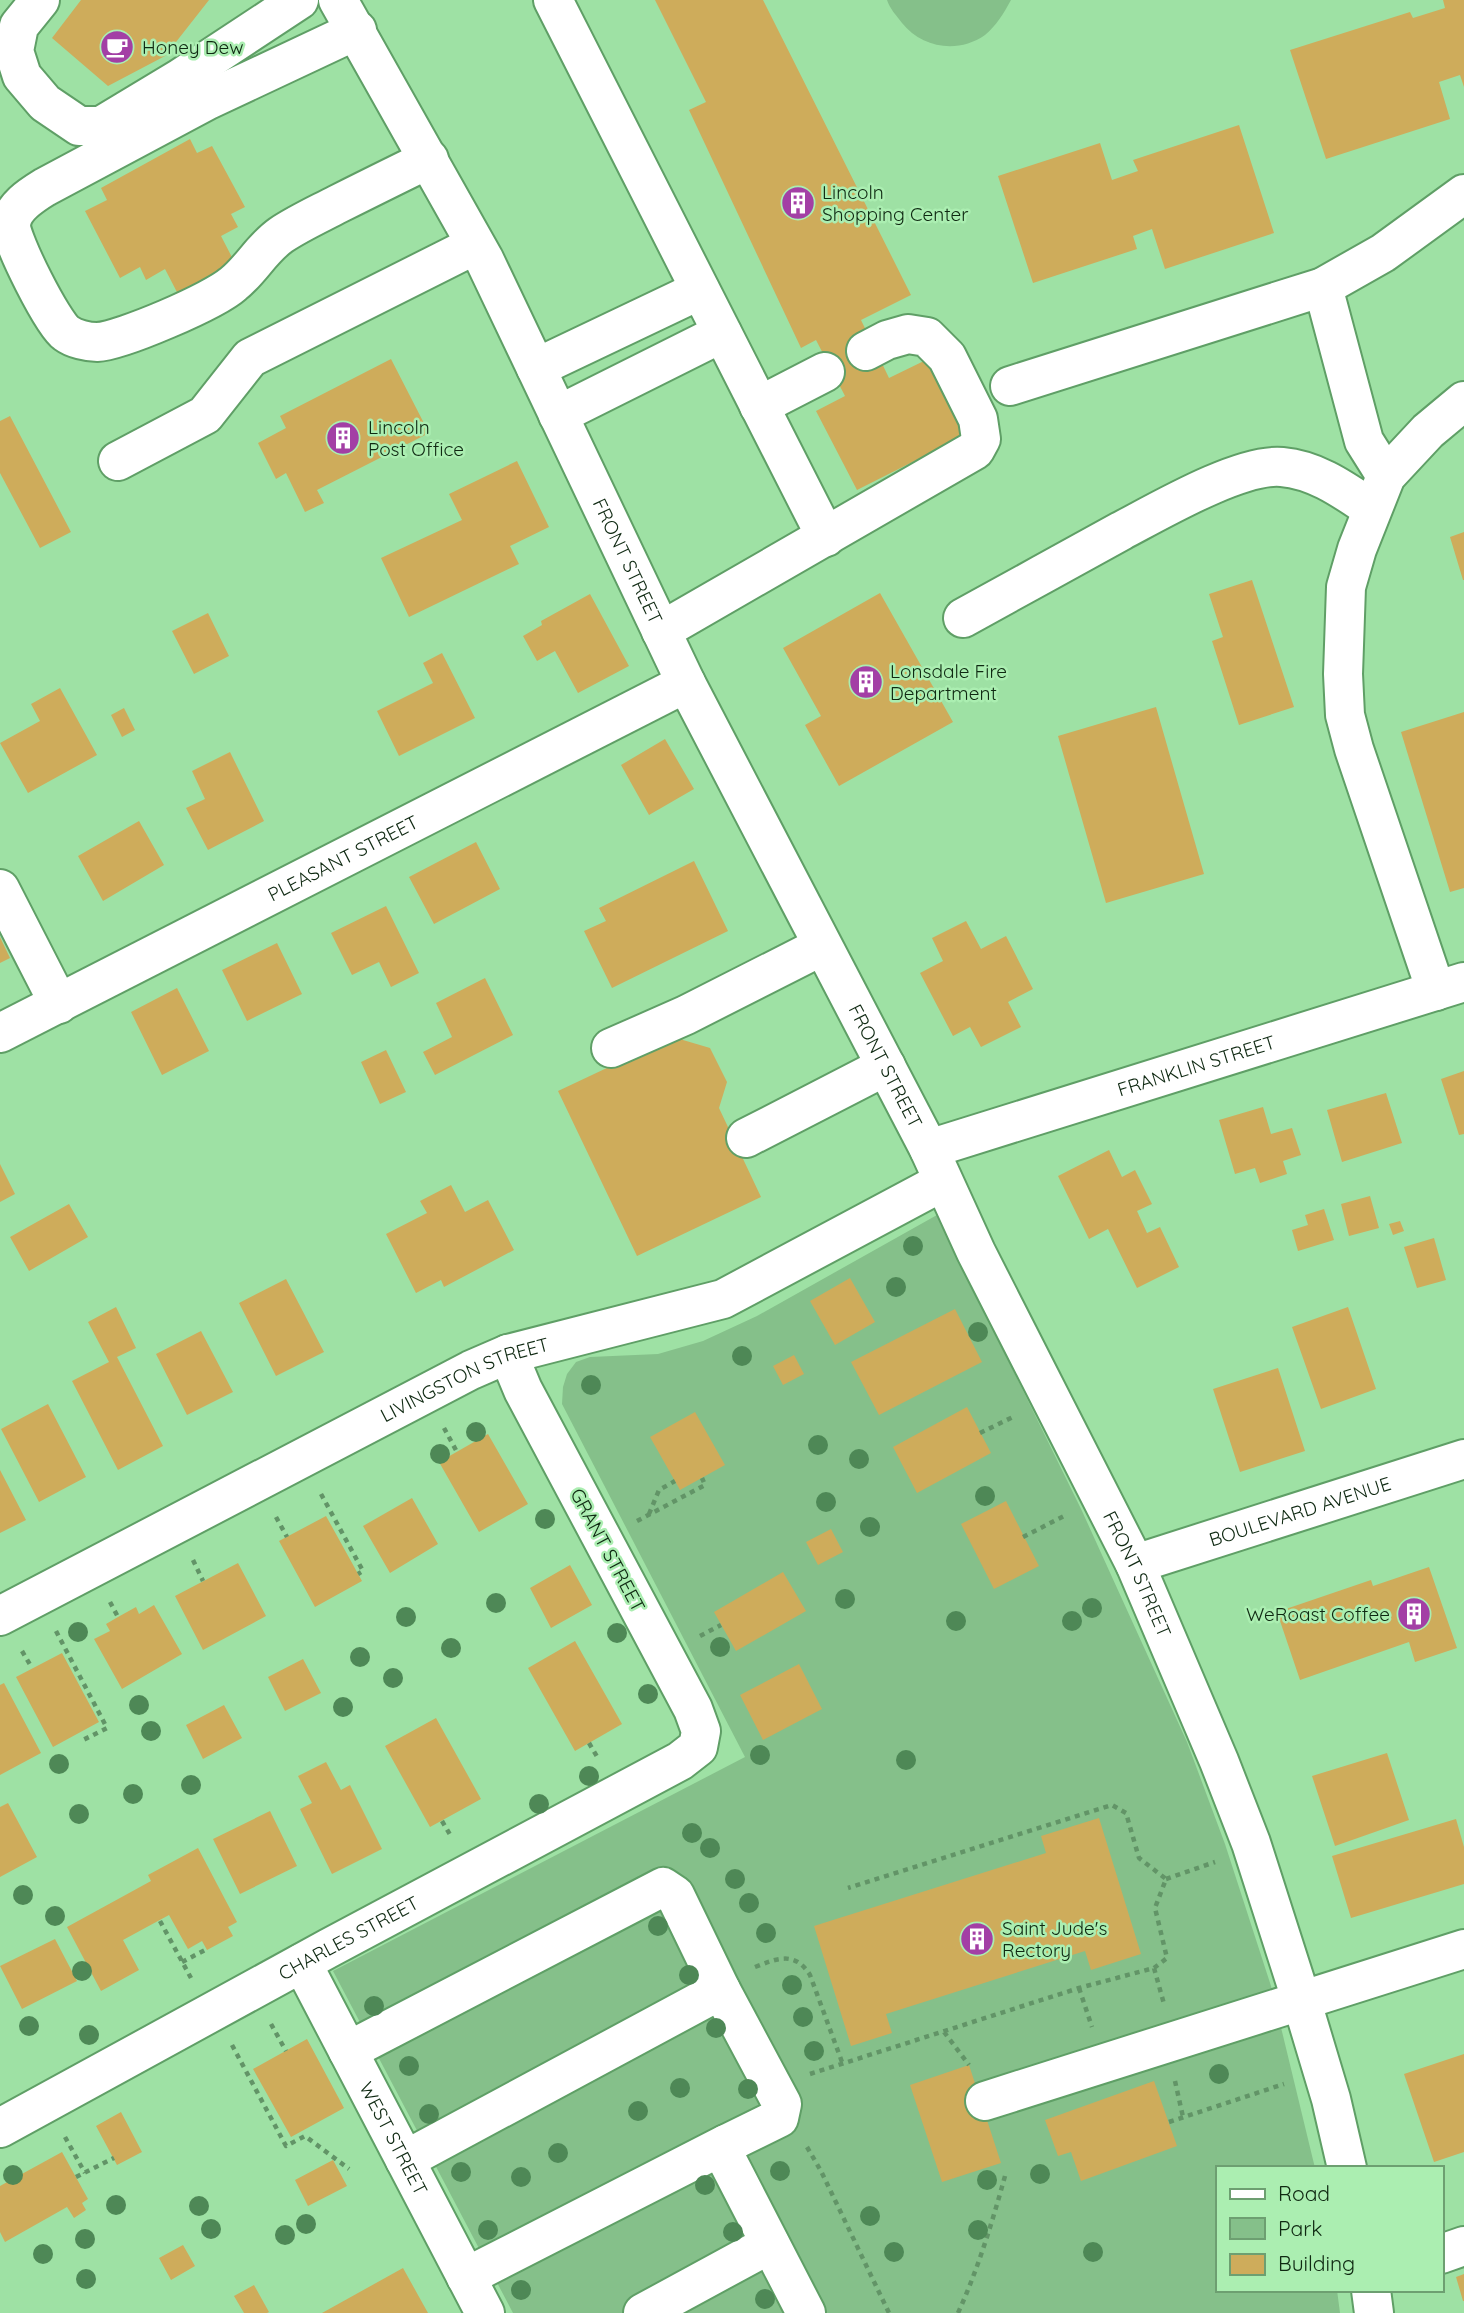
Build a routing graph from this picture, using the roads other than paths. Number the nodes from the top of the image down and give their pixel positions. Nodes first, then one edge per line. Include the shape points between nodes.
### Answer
1 (40, 0) edge
2 (299, 0) edge
3 (553, 0) edge
4 (347, 15) edge
5 (429, 159) junction
6 (1464, 194) edge
7 (475, 245) junction
8 (1322, 288) junction
9 (700, 290) junction
10 (722, 333) junction
11 (866, 351) dead end
12 (536, 369) junction
13 (825, 372) dead end
14 (1010, 386) dead end
15 (1464, 401) edge
16 (759, 406) junction
17 (558, 415) junction
18 (118, 461) dead end
19 (1379, 493) junction
20 (825, 537) junction
21 (963, 618) dead end
22 (661, 631) junction
23 (687, 683) junction
24 (0, 889) edge
25 (822, 946) junction
26 (1450, 986) edge
27 (59, 1004) junction
28 (0, 1034) edge
29 (611, 1048) dead end
30 (886, 1066) junction
31 (746, 1138) dead end
32 (936, 1166) junction
33 (508, 1354) junction
34 (1464, 1459) edge
35 (1135, 1564) junction
36 (9, 1629) edge
37 (698, 1747) joint
38 (1464, 1949) edge
39 (302, 1963) junction
40 (721, 1990) junction
41 (1301, 1999) junction
42 (348, 2051) junction
43 (985, 2101) dead end
44 (0, 2128) edge
45 (726, 2144) junction
46 (405, 2160) junction
47 (1347, 2166) edge
48 (770, 2244) junction
49 (1464, 2246) edge
50 (1443, 2253) edge
51 (466, 2277) junction
52 (1371, 2292) edge
53 (485, 2313) edge
54 (643, 2313) edge
55 (806, 2313) edge
56 (1374, 2313) edge

1 - 2 street via 19,26 14,51 22,76 45,103 79,126 101,126
3 - 9 street
4 - 5 street, FRONT STREET
4 - 5 street via 196,106 45,187 17,208 11,224 15,243 55,322 66,333 95,342 119,338 206,301 234,284 282,234
5 - 7 street, FRONT STREET
6 - 8 street via 1382,253
7 - 12 street, FRONT STREET
7 - 18 street via 250,358 205,415
8 - 14 street
8 - 19 street
9 - 10 street
9 - 12 street
10 - 16 street
10 - 17 street
11 - 20 street via 908,334 927,337 947,357 978,419 981,439 962,459
12 - 17 street, FRONT STREET
13 - 16 street
15 - 19 street via 1428,431
16 - 20 street
17 - 22 street, FRONT STREET
19 - 21 street via 1338,486 1303,470 1280,466 1252,469 1181,499
19 - 26 street via 1346,587 1345,715 1354,749
20 - 22 street
22 - 23 street, FRONT STREET
23 - 25 street, FRONT STREET
23 - 27 street, PLEASANT STREET
24 - 27 street
25 - 29 street
25 - 30 street, FRONT STREET
26 - 32 street, FRANKLIN STREET
27 - 28 street, PLEASANT STREET
30 - 31 street
30 - 32 street, FRONT STREET
32 - 33 street, LIVINGSTON STREET via 723,1299
32 - 35 street, FRONT STREET
33 - 36 street, LIVINGSTON STREET via 471,1370
33 - 37 street, GRANT STREET via 693,1709 701,1731
34 - 35 street, BOULEVARD AVENUE
35 - 41 street, FRONT STREET via 1251,1843
37 - 39 street, CHARLES STREET via 680,1761
38 - 41 street
39 - 42 street, WEST STREET
39 - 44 street, CHARLES STREET
40 - 42 street via 675,1895 663,1887
40 - 45 street via 777,2096 779,2118
40 - 46 street
41 - 43 street
41 - 47 street, FRONT STREET
42 - 46 street, WEST STREET
45 - 48 street via 724,2154
45 - 51 street
46 - 51 street, WEST STREET
48 - 54 street
48 - 55 street
49 - 50 street
51 - 53 street, WEST STREET
52 - 56 street

